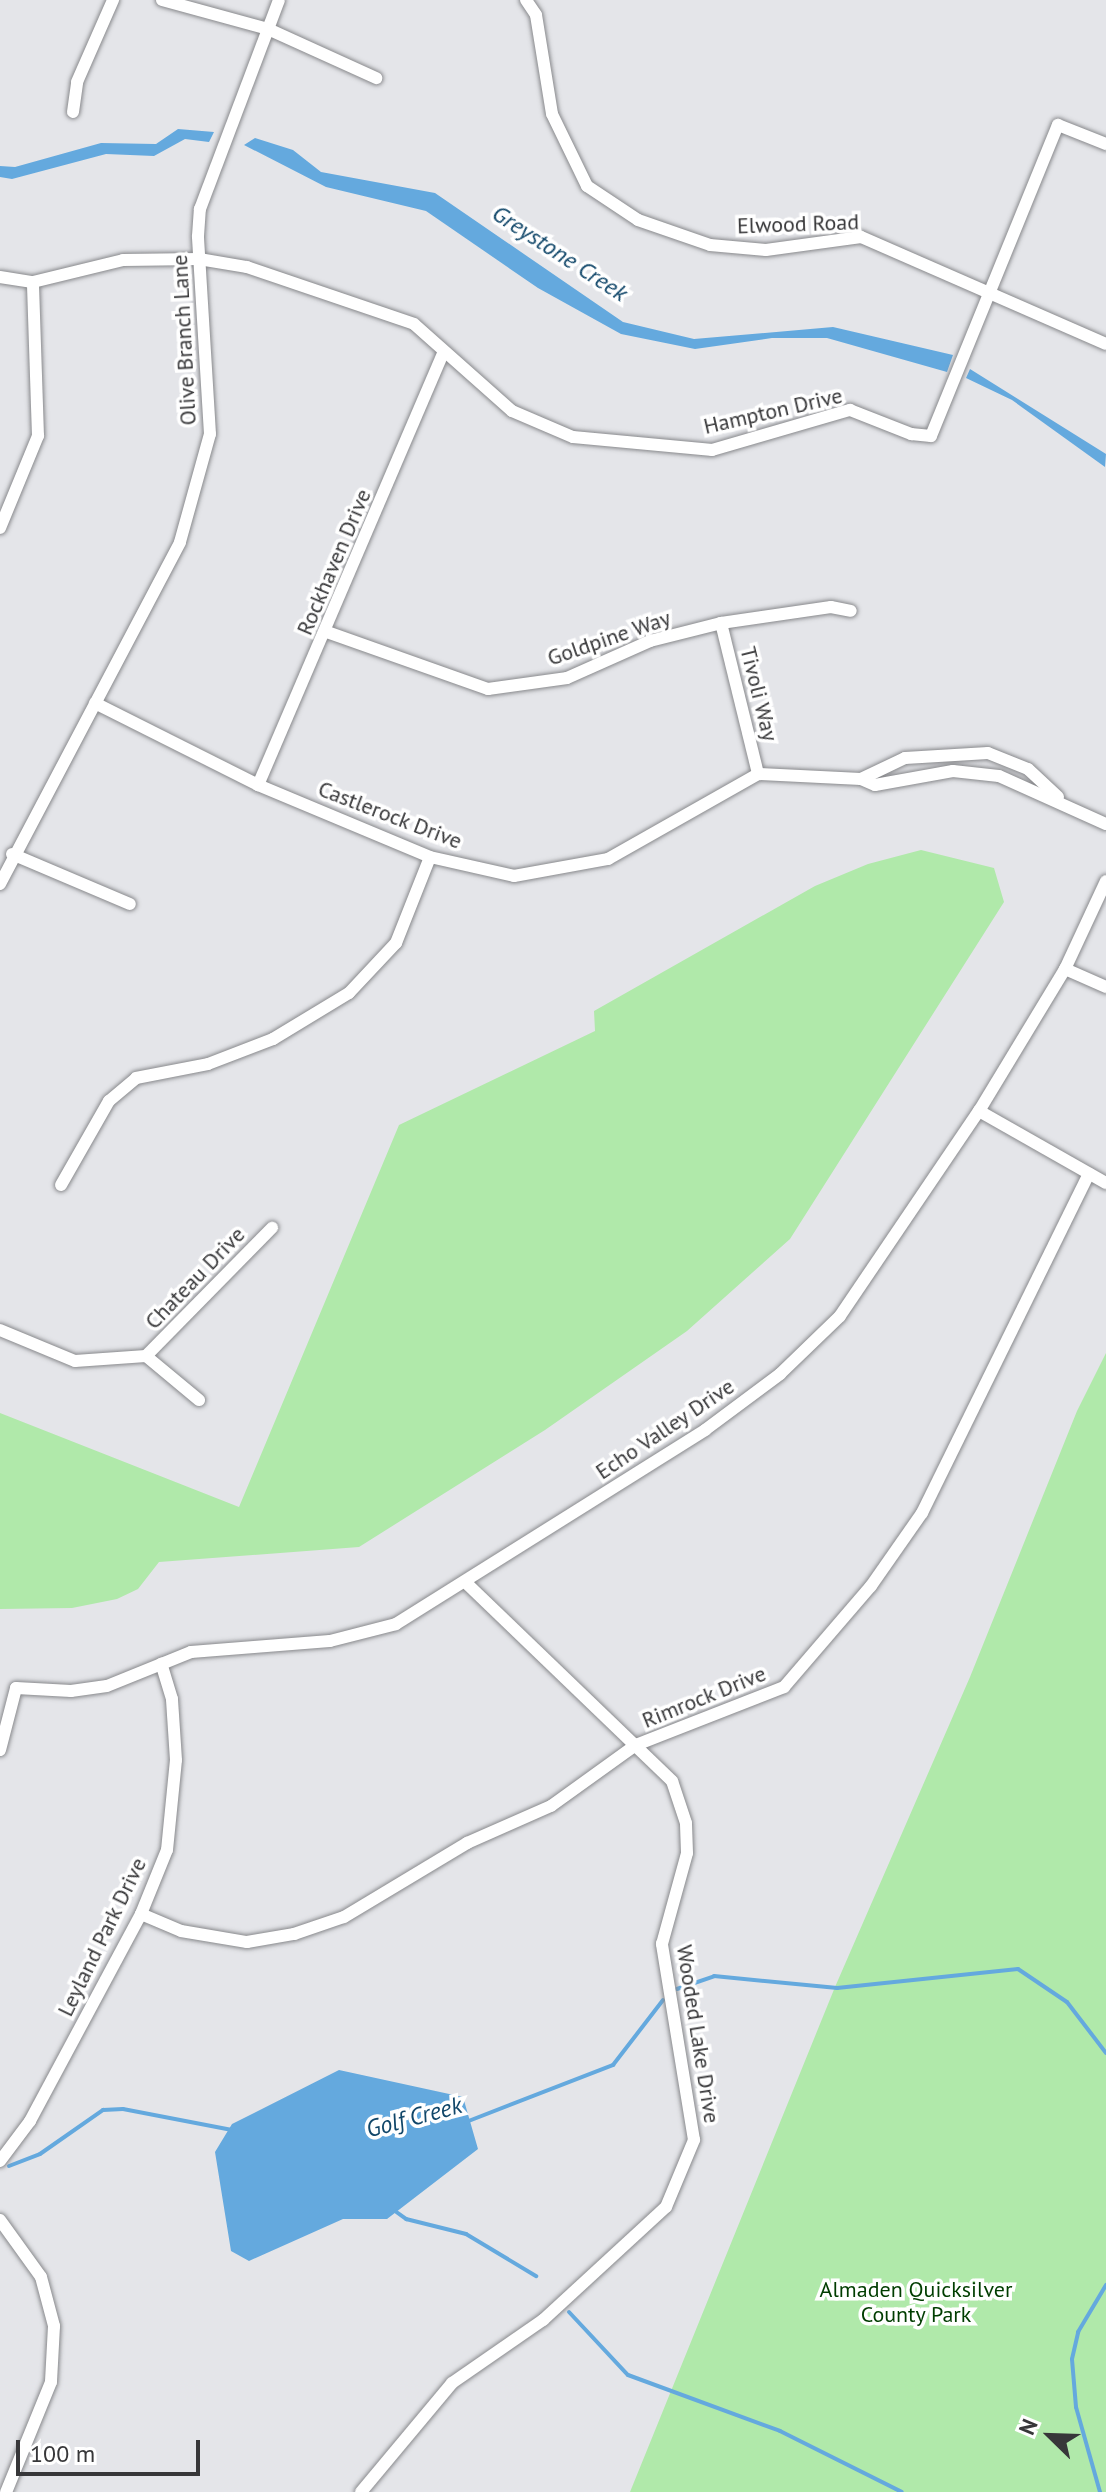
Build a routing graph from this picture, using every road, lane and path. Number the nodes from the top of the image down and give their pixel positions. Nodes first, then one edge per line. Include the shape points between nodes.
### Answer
1 (113, 0) edge
2 (162, 0) edge
3 (279, 0) edge
4 (526, 0) edge
5 (268, 29) junction
6 (376, 78) dead end
7 (73, 112) dead end
8 (1106, 144) edge
9 (199, 259) junction
10 (0, 277) edge
11 (33, 282) junction
12 (992, 292) junction
13 (1106, 344) edge
14 (443, 353) junction
15 (0, 528) edge
16 (851, 611) dead end
17 (721, 623) junction
18 (327, 632) junction
19 (95, 703) junction
20 (758, 774) junction
21 (861, 779) junction
22 (258, 785) junction
23 (1061, 800) junction
24 (1106, 824) edge
25 (12, 854) junction
26 (430, 857) junction
27 (1106, 881) edge
28 (0, 884) edge
29 (130, 904) dead end
30 (1065, 969) junction
31 (1106, 987) edge
32 (979, 1111) junction
33 (1089, 1174) junction
34 (1106, 1183) edge
35 (61, 1185) dead end
36 (272, 1228) dead end
37 (0, 1330) edge
38 (146, 1356) junction
39 (199, 1400) dead end
40 (465, 1582) junction
41 (161, 1664) junction
42 (636, 1745) junction
43 (0, 1750) edge
44 (141, 1914) junction
45 (0, 2161) edge
46 (0, 2220) edge
47 (6, 2492) edge
48 (361, 2492) edge

1 - 7 street via 77,82
2 - 5 street
3 - 5 street, Olive Branch Lane
4 - 12 street, Elwood Road via 536,15 552,114 587,186 638,220 710,245 766,250 861,237
5 - 6 street
5 - 9 street, Olive Branch Lane via 207,184
8 - 12 street, Hampton Drive via 1058,125
9 - 11 street, Hampton Drive via 123,260
9 - 14 street, Hampton Drive via 247,267 414,324
9 - 19 street, Olive Branch Lane via 210,434 180,542
10 - 11 street, Hampton Drive
11 - 15 street via 38,436
12 - 13 street, Elwood Road
12 - 14 street, Hampton Drive via 931,436 911,434 850,410 712,450 573,437 512,411
14 - 18 street, Rockhaven Drive
16 - 17 street, Goldpine Way via 831,607
17 - 18 street, Goldpine Way via 650,641 567,678 488,689
17 - 20 street, Tivoli Way
18 - 22 street, Rockhaven Drive
19 - 22 street, Castlerock Drive
19 - 25 street, Olive Branch Lane
20 - 21 street
20 - 26 street, Castlerock Drive via 608,859 514,876
21 - 23 street via 875,785 953,771 999,776
21 - 23 street via 905,758 988,753 1028,769
22 - 26 street, Castlerock Drive
23 - 24 street
25 - 28 street, Olive Branch Lane
25 - 29 street
26 - 35 street via 396,943 349,993 260,1044 208,1064 136,1078 109,1101
27 - 30 street, Echo Valley Drive
30 - 31 street
30 - 32 street, Echo Valley Drive
32 - 33 street
32 - 40 street, Echo Valley Drive via 840,1316 780,1374 705,1430
33 - 34 street
33 - 42 street, Rimrock Drive via 922,1513 871,1586 784,1687
36 - 38 street, Chateau Drive
37 - 38 street, Chateau Drive via 75,1361
38 - 39 street, Chateau Drive
40 - 41 street, Echo Valley Drive via 396,1624 330,1641 191,1652
40 - 42 street, Wooded Lake Drive
41 - 43 street, Echo Valley Drive via 107,1686 71,1691 16,1688
41 - 44 street, Leyland Park Drive via 172,1699 176,1760 167,1850
42 - 44 street, Rimrock Drive via 551,1806 467,1843 344,1917 247,1942 181,1931
42 - 48 street, Wooded Lake Drive via 672,1781 686,1823 687,1853 662,1944 694,2140 684,2175 666,2207 622,2250 543,2320 452,2383
44 - 45 street, Leyland Park Drive via 30,2121
46 - 47 street via 41,2277 54,2326 51,2382

